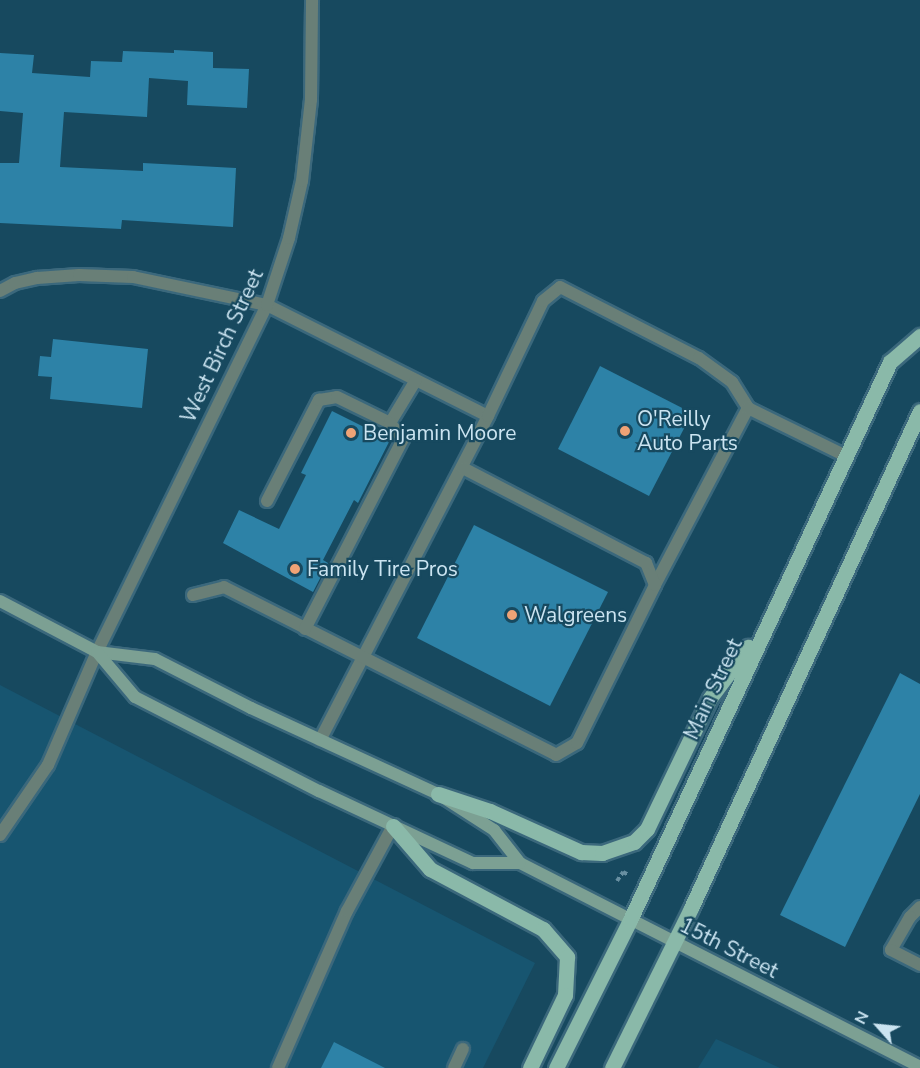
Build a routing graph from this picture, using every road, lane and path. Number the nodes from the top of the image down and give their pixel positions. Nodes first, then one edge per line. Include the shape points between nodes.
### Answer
1 (312, 0) edge
2 (0, 291) edge
3 (267, 305) junction
4 (920, 336) edge
5 (416, 380) junction
6 (748, 408) junction
7 (920, 411) edge
8 (488, 416) junction
9 (390, 423) junction
10 (846, 456) junction
11 (463, 468) junction
12 (267, 501) dead end
13 (655, 585) junction
14 (193, 594) dead end
15 (0, 602) edge
16 (768, 621) junction
17 (305, 628) junction
18 (97, 652) junction
19 (363, 658) junction
20 (320, 740) junction
21 (438, 794) junction
22 (393, 826) junction
23 (0, 835) edge
24 (520, 862) junction
25 (629, 876) dead end
26 (617, 881) dead end
27 (920, 906) edge
28 (630, 920) junction
29 (674, 941) junction
30 (920, 965) edge
31 (463, 1049) dead end
32 (920, 1067) edge
33 (278, 1068) edge
34 (454, 1068) edge
35 (530, 1068) edge
36 (556, 1068) edge
37 (612, 1068) edge

1 - 3 street, West Birch Street via 311,100 303,170 289,238
2 - 3 street via 37,278 133,277
3 - 5 street
3 - 18 street, West Birch Street
4 - 10 main road, Main Street via 890,362
5 - 8 street
5 - 9 street
6 - 8 street via 732,382 699,358 560,287 543,301
6 - 10 street
6 - 13 street
7 - 29 main road
8 - 11 street
9 - 12 street via 337,397 319,400
9 - 17 street via 403,439
10 - 16 main road, Main Street
11 - 13 street via 646,563
11 - 19 street
13 - 19 street via 577,744 556,755
14 - 17 street via 224,587
15 - 18 street
16 - 21 main road via 711,698 647,829 634,842 602,854 581,852 490,811
16 - 28 main road, Main Street
17 - 19 street
18 - 20 street, 15th Street via 155,659
18 - 22 street, 15th Street via 135,697
18 - 23 street, West Birch Street via 48,765
19 - 20 street
20 - 21 street, 15th Street
21 - 24 street, 15th Street via 494,830
22 - 24 street, 15th Street via 473,863
22 - 33 street via 347,911
22 - 35 main road via 430,869 543,929 567,957 565,995
24 - 28 street, 15th Street
25 - 26 path via 623,872
27 - 30 street via 891,950
28 - 29 street, 15th Street
28 - 36 main road, Main Street
29 - 32 street, 15th Street
29 - 37 main road
31 - 34 street

